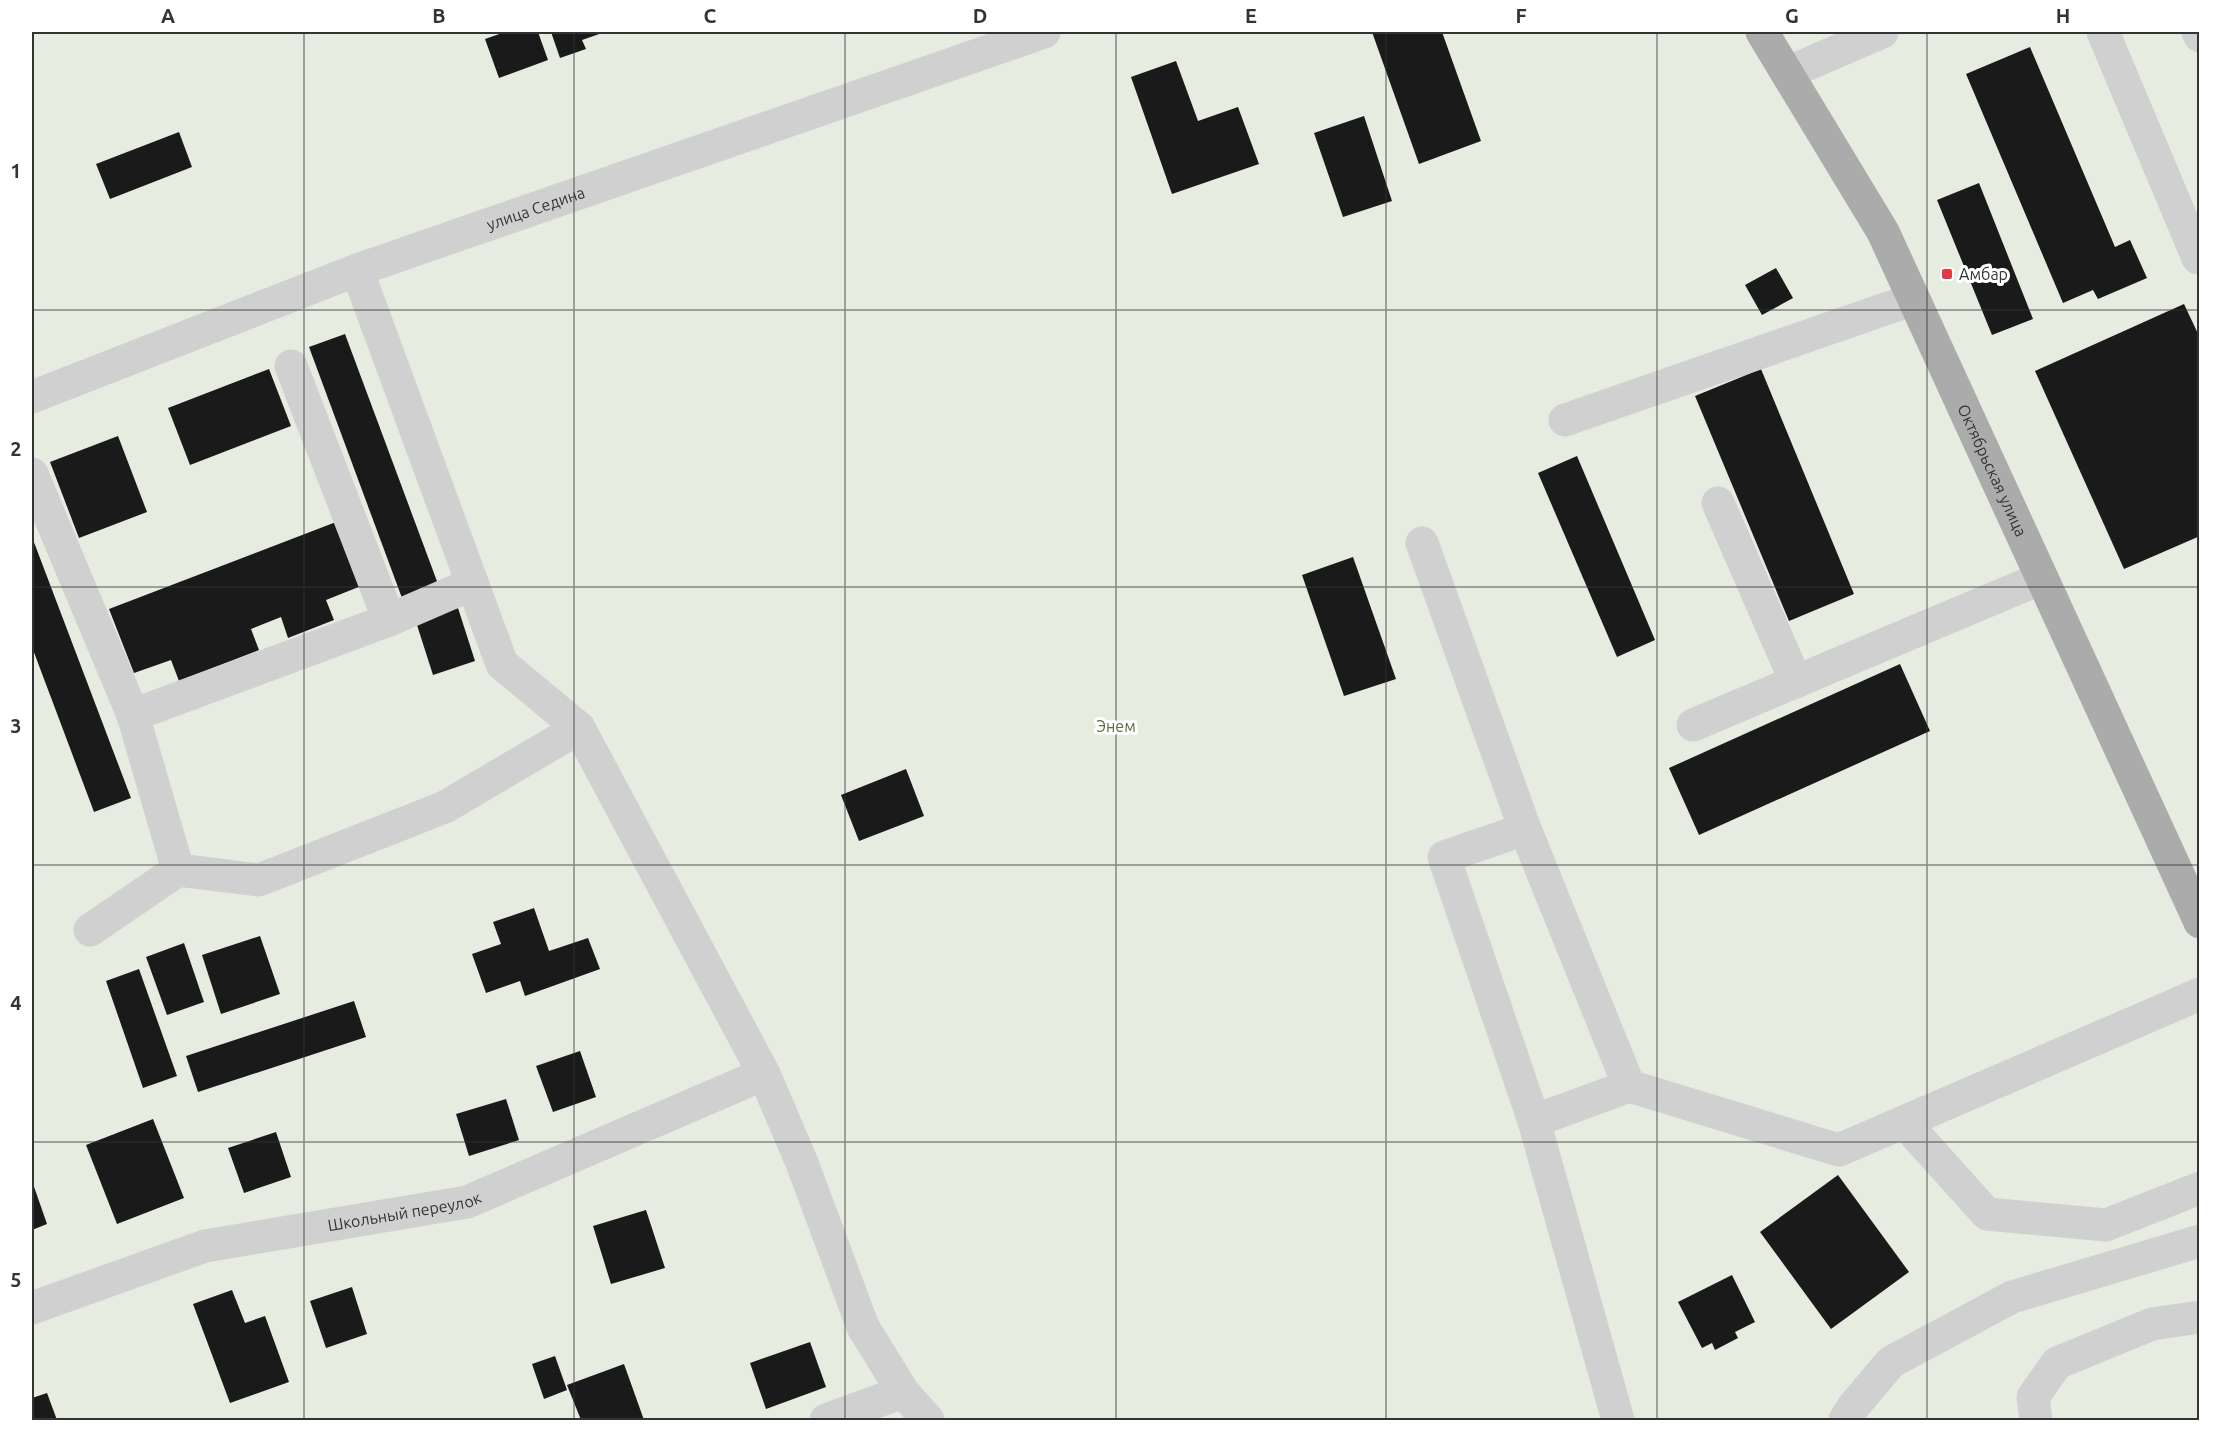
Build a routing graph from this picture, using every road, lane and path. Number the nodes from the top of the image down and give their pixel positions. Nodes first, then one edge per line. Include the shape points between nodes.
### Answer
1 (1044, 32) edge
2 (1762, 32) edge
3 (1882, 32) edge
4 (2103, 32) edge
5 (2198, 32) edge
6 (2199, 36) edge
7 (1788, 73) junction
8 (2198, 258) edge
9 (357, 270) junction
10 (1914, 299) junction
11 (291, 366) dead end
12 (32, 397) edge
13 (1565, 420) dead end
14 (32, 474) edge
15 (1718, 503) dead end
16 (1422, 543) dead end
17 (2042, 578) junction
18 (472, 584) junction
19 (388, 620) junction
20 (1796, 682) junction
21 (133, 715) junction
22 (1693, 725) dead end
23 (579, 728) junction
24 (1525, 829) junction
25 (178, 870) junction
26 (2199, 922) edge
27 (90, 930) dead end
28 (2199, 994) edge
29 (764, 1074) junction
30 (1629, 1086) junction
31 (1534, 1121) junction
32 (1904, 1122) junction
33 (2199, 1188) edge
34 (2199, 1241) edge
35 (32, 1308) edge
36 (2199, 1317) edge
37 (903, 1392) junction
38 (826, 1420) edge
39 (928, 1420) edge
40 (1618, 1420) edge
41 (1845, 1420) edge
42 (2037, 1420) edge

1 - 9 street, улица Седина
2 - 7 main road, Октябрьская улица
3 - 7 street
4 - 8 street
5 - 6 street
7 - 10 main road, Октябрьская улица via 1883,232
9 - 12 street, улица Седина
9 - 18 street
10 - 13 street
10 - 17 main road, Октябрьская улица
11 - 19 street
14 - 21 street
15 - 20 street
16 - 24 street
17 - 20 street
17 - 26 main road, Октябрьская улица
18 - 19 street
18 - 23 street via 502,664
19 - 21 street
20 - 22 street
21 - 25 street
23 - 25 street via 445,807 259,880
23 - 29 street
24 - 30 street
24 - 31 street via 1444,857
25 - 27 street
28 - 32 street
29 - 35 street, Школьный переулок via 467,1202 205,1246
29 - 37 street via 863,1327
30 - 31 street
30 - 32 street via 1839,1150
31 - 40 street
32 - 33 street via 1987,1214 2106,1225
34 - 41 street via 2012,1297 1891,1362
36 - 42 street via 2152,1324 2057,1363 2033,1397
37 - 38 street
37 - 39 street

